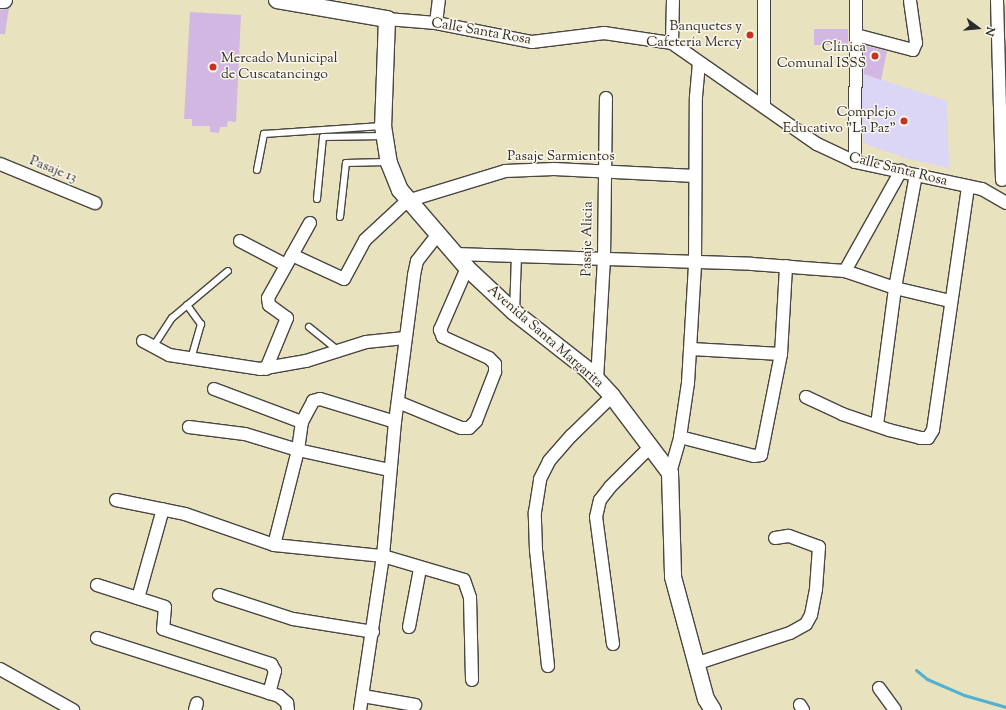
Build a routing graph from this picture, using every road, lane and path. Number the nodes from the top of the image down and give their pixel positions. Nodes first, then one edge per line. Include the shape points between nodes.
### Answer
1 (0, 0) edge
2 (4, 0) edge
3 (277, 0) edge
4 (439, 0) edge
5 (673, 0) edge
6 (764, 0) edge
7 (856, 0) edge
8 (997, 0) edge
9 (910, 1) dead end
10 (387, 19) junction
11 (436, 23) junction
12 (856, 35) junction
13 (672, 43) junction
14 (699, 63) junction
15 (1002, 92) edge
16 (606, 98) dead end
17 (764, 105) junction
18 (384, 131) junction
19 (389, 162) junction
20 (855, 162) junction
21 (0, 164) edge
22 (257, 170) dead end
23 (603, 171) junction
24 (901, 171) junction
25 (916, 174) junction
26 (695, 176) junction
27 (1004, 180) edge
28 (968, 187) junction
29 (982, 189) junction
30 (317, 199) dead end
31 (407, 200) junction
32 (95, 203) dead end
33 (1006, 203) edge
34 (340, 217) dead end
35 (310, 223) dead end
36 (437, 235) junction
37 (240, 241) dead end
38 (455, 254) junction
39 (516, 256) junction
40 (604, 259) junction
41 (289, 260) junction
42 (695, 264) junction
43 (786, 266) junction
44 (467, 268) junction
45 (228, 271) dead end
46 (845, 271) junction
47 (895, 288) junction
48 (950, 301) junction
49 (187, 305) junction
50 (514, 312) junction
51 (309, 327) dead end
52 (405, 338) junction
53 (148, 345) joint
54 (691, 348) junction
55 (337, 350) junction
56 (781, 354) junction
57 (191, 358) junction
58 (266, 369) junction
59 (597, 380) junction
60 (214, 389) dead end
61 (612, 396) junction
62 (806, 397) dead end
63 (398, 402) junction
64 (302, 422) junction
65 (395, 422) junction
66 (877, 425) junction
67 (189, 427) dead end
68 (680, 437) junction
69 (650, 447) junction
70 (298, 450) junction
71 (390, 470) junction
72 (670, 473) junction
73 (116, 500) dead end
74 (163, 509) junction
75 (775, 538) dead end
76 (274, 545) junction
77 (383, 556) junction
78 (420, 568) junction
79 (97, 586) dead end
80 (219, 595) dead end
81 (138, 598) junction
82 (409, 627) dead end
83 (373, 632) junction
84 (97, 638) dead end
85 (613, 644) dead end
86 (698, 663) junction
87 (548, 666) dead end
88 (0, 669) edge
89 (472, 680) dead end
90 (879, 688) dead end
91 (269, 693) junction
92 (363, 696) junction
93 (416, 705) dead end
94 (708, 706) edge
95 (72, 710) edge
96 (288, 710) edge
97 (360, 710) edge
98 (896, 710) edge

1 - 2 street
3 - 10 street, Calle Santa Rosa
4 - 11 street
5 - 13 street
6 - 17 street
7 - 12 street
8 - 15 street
9 - 12 street via 916,43 913,50
10 - 11 street, Calle Santa Rosa
10 - 18 street, Avenida Santa Margarita
11 - 13 street, Calle Santa Rosa via 532,42 604,32
12 - 20 street
13 - 14 street, Calle Santa Rosa
14 - 17 street, Calle Santa Rosa
14 - 26 street
15 - 27 street
16 - 23 street, Pasaje Alicia
17 - 20 street, Calle Santa Rosa via 817,144
18 - 19 street, Avenida Santa Margarita
18 - 22 lane via 264,134
18 - 30 lane via 322,137
19 - 31 street, Avenida Santa Margarita
19 - 34 lane via 346,163
20 - 24 street, Calle Santa Rosa
21 - 32 street, Pasaje 13
23 - 26 street, Pasaje Sarmientos
23 - 31 street, Pasaje Sarmientos via 505,171
23 - 40 street, Pasaje Alicia
24 - 25 street, Calle Santa Rosa
24 - 46 street
25 - 28 street, Calle Santa Rosa
25 - 47 street
26 - 42 street
27 - 29 street
28 - 29 street, Calle Santa Rosa
28 - 48 street
29 - 33 street
31 - 36 street, Avenida Santa Margarita
31 - 41 street via 365,240 344,279
35 - 41 street
36 - 38 street, Avenida Santa Margarita
36 - 52 street via 417,261
37 - 41 street
38 - 39 street
38 - 44 street, Avenida Santa Margarita
39 - 40 street
39 - 50 street
40 - 42 street
40 - 59 street, Pasaje Alicia
41 - 58 street via 267,300 269,305 287,318
42 - 43 street
42 - 54 street
43 - 46 street
43 - 56 street
44 - 50 street, Avenida Santa Margarita
44 - 63 street via 440,330 443,337 489,358 495,364 495,372 476,422 469,428 460,428
45 - 49 lane
46 - 47 street
47 - 48 street
47 - 66 street
48 - 66 street via 933,430 928,438 920,438
49 - 53 lane
49 - 57 lane via 201,324
50 - 59 street, Avenida Santa Margarita
51 - 55 lane
52 - 55 street via 366,342
52 - 63 street
53 - 57 street via 169,355
54 - 56 street
54 - 68 street
55 - 58 street via 306,361
56 - 68 street via 761,456
57 - 58 street
59 - 61 street, Avenida Santa Margarita
60 - 64 street
61 - 69 street, Avenida Santa Margarita
61 - 87 street via 570,436 549,461 540,479 535,512 536,550
62 - 66 street via 829,410
63 - 65 street
64 - 65 street via 316,399
64 - 70 street
65 - 71 street
67 - 70 street via 245,434
68 - 72 street
69 - 72 street, Avenida Santa Margarita
69 - 85 street via 610,487 600,500 596,517
70 - 71 street
70 - 76 street
71 - 77 street
72 - 86 street via 673,577
73 - 74 street
74 - 76 street
74 - 81 street
75 - 86 street via 788,536 818,547 816,589 811,615 806,624 790,632
76 - 77 street
77 - 78 street
77 - 83 street
78 - 82 street
78 - 89 street via 458,578 467,584 471,622
79 - 81 street
80 - 83 street via 293,619
81 - 91 street via 165,607 164,629 271,664 276,670
83 - 92 street
84 - 91 street
86 - 94 street
88 - 95 street
90 - 98 street
91 - 96 street via 283,699
92 - 93 street
92 - 97 street

